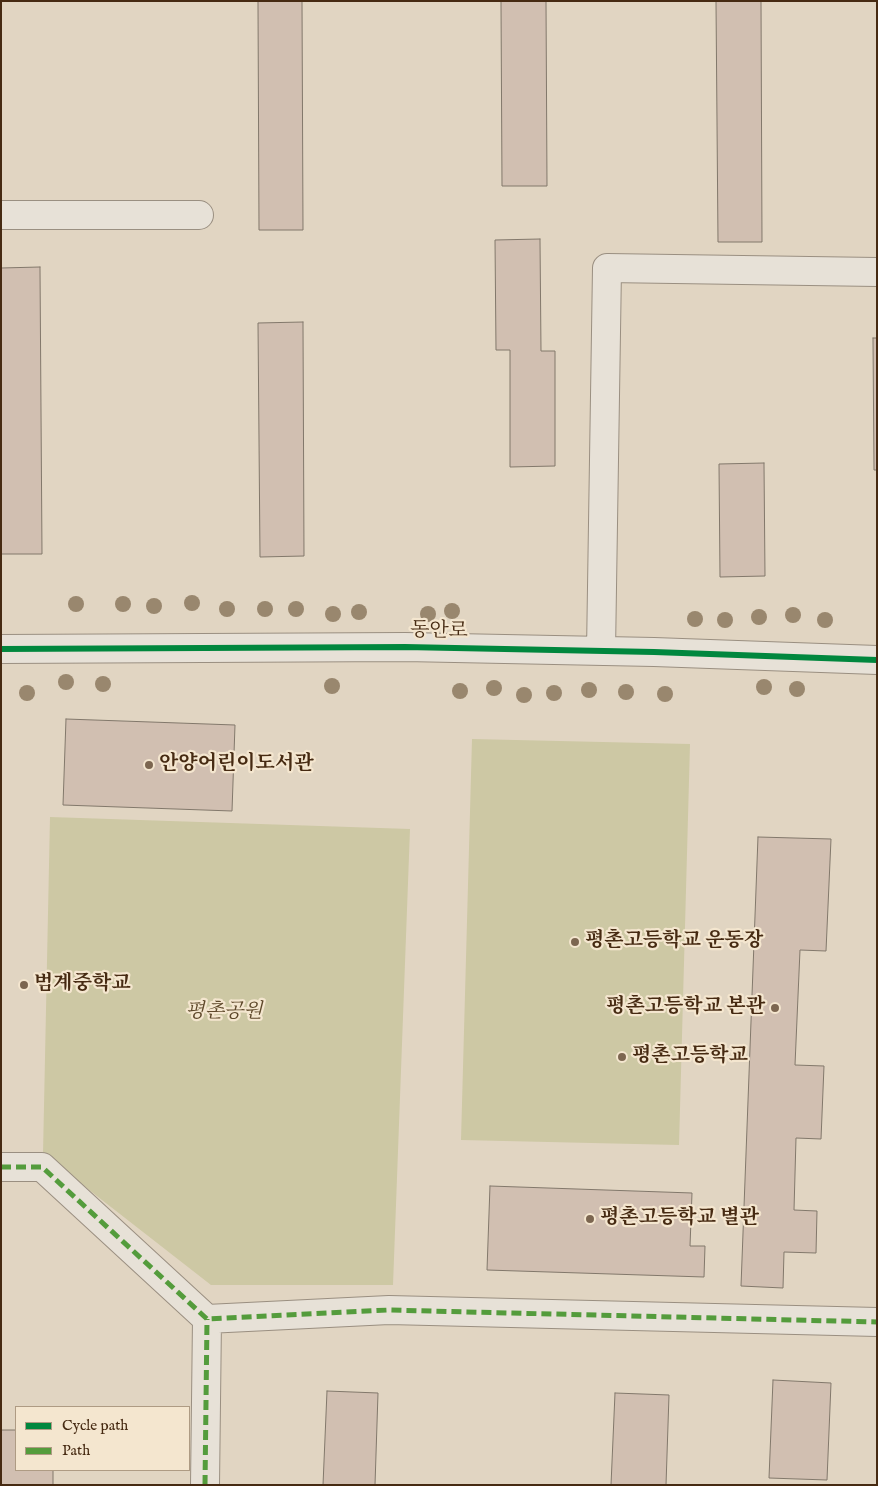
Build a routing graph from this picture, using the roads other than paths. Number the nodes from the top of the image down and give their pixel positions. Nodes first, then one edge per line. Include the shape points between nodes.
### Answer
1 (199, 215) dead end
2 (1, 216) edge
3 (877, 272) edge
4 (1, 649) edge
5 (601, 651) junction
6 (877, 660) edge
7 (1, 1167) edge
8 (207, 1319) junction
9 (877, 1322) edge
10 (205, 1485) edge

1 - 2 street
3 - 5 street via 606,268
4 - 5 street, 동안로 via 405,647
5 - 6 street, 동안로
7 - 8 street via 42,1167
8 - 9 street via 389,1310
8 - 10 street

